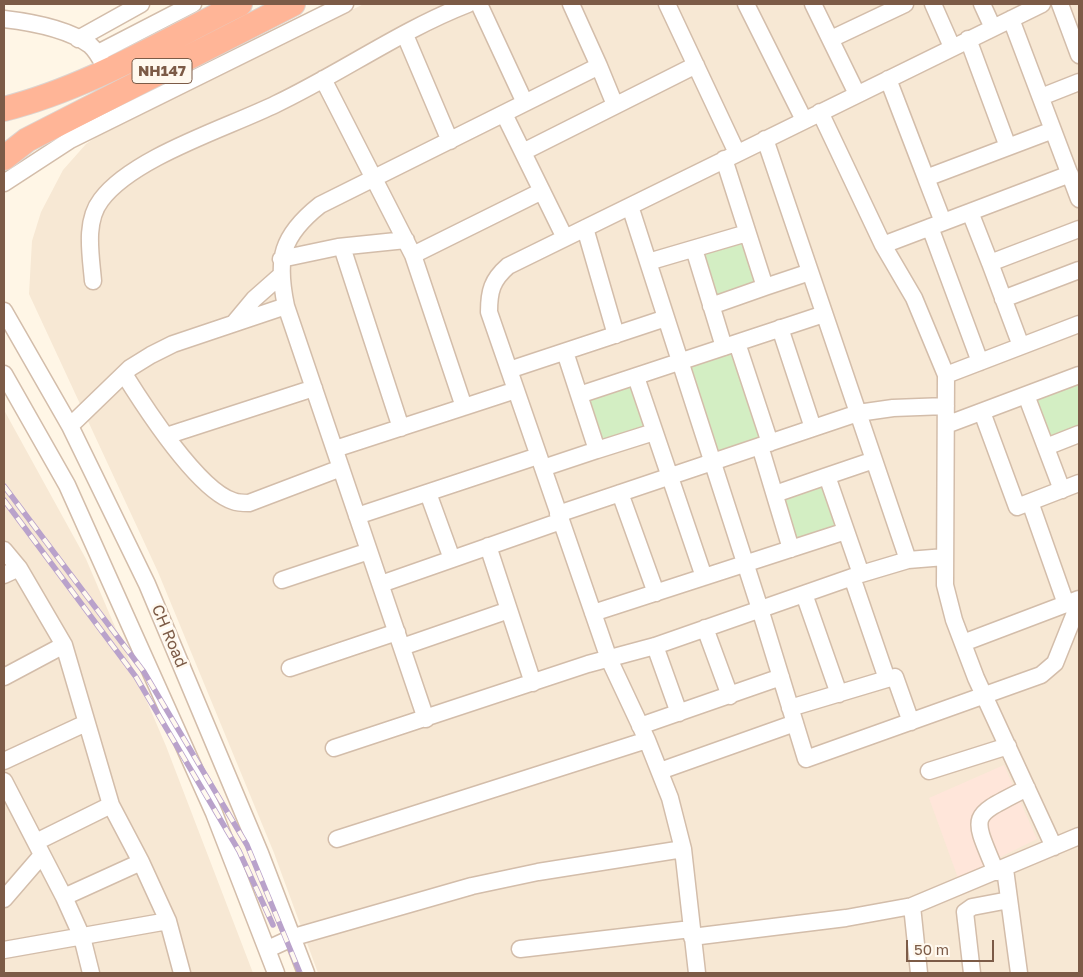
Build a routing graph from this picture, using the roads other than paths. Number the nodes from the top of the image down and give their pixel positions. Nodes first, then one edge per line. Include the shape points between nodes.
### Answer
1 (140, 4) edge
2 (193, 4) edge
3 (240, 4) edge
4 (293, 4) edge
5 (345, 4) edge
6 (468, 4) edge
7 (479, 4) edge
8 (571, 4) edge
9 (667, 4) edge
10 (746, 4) edge
11 (813, 4) edge
12 (905, 4) edge
13 (933, 4) edge
14 (982, 4) edge
15 (1041, 4) edge
16 (1060, 4) edge
17 (871, 11) edge
18 (4, 19) edge
19 (1011, 19) junction
20 (993, 28) junction
21 (405, 35) junction
22 (78, 39) junction
23 (831, 39) junction
24 (968, 40) junction
25 (952, 47) junction
26 (1079, 55) edge
27 (102, 62) junction
28 (696, 65) junction
29 (599, 66) junction
30 (888, 78) junction
31 (323, 79) junction
32 (1079, 82) edge
33 (857, 94) junction
34 (1041, 97) junction
35 (525, 104) junction
36 (616, 105) junction
37 (4, 109) edge
38 (820, 112) junction
39 (504, 114) junction
40 (804, 120) junction
41 (1053, 130) junction
42 (765, 139) junction
43 (450, 141) junction
44 (1008, 147) junction
45 (523, 152) junction
46 (731, 156) junction
47 (4, 158) edge
48 (1070, 174) junction
49 (375, 178) junction
50 (926, 178) junction
51 (4, 183) edge
52 (542, 191) junction
53 (1079, 199) edge
54 (630, 206) junction
55 (970, 212) junction
56 (936, 225) junction
57 (585, 228) junction
58 (1079, 229) edge
59 (747, 233) junction
60 (565, 238) junction
61 (406, 240) junction
62 (883, 245) junction
63 (342, 247) junction
64 (694, 249) junction
65 (414, 255) junction
66 (281, 259) junction
67 (648, 262) junction
68 (990, 263) junction
69 (1079, 270) edge
70 (810, 272) junction
71 (280, 276) junction
72 (93, 282) dead end
73 (764, 287) junction
74 (1004, 299) junction
75 (286, 306) junction
76 (711, 306) junction
77 (4, 311) edge
78 (824, 314) junction
79 (666, 318) junction
80 (234, 324) junction
81 (1079, 324) edge
82 (780, 328) junction
83 (616, 335) junction
84 (731, 345) junction
85 (1021, 346) junction
86 (565, 352) junction
87 (680, 362) junction
88 (980, 362) junction
89 (509, 370) junction
90 (4, 374) edge
91 (124, 374) junction
92 (1079, 374) edge
93 (946, 375) junction
94 (636, 377) junction
95 (314, 388) junction
96 (516, 390) junction
97 (579, 395) junction
98 (1026, 395) junction
99 (946, 406) junction
100 (464, 407) junction
101 (982, 412) junction
102 (858, 413) junction
103 (946, 425) junction
104 (70, 426) junction
105 (401, 428) junction
106 (813, 428) junction
107 (654, 432) junction
108 (1079, 434) edge
109 (166, 436) junction
110 (765, 445) junction
111 (1046, 447) junction
112 (335, 449) junction
113 (597, 450) junction
114 (874, 460) junction
115 (540, 462) junction
116 (712, 462) junction
117 (341, 468) junction
118 (827, 476) junction
119 (669, 477) junction
120 (1074, 489) edge
121 (428, 493) junction
122 (620, 493) junction
123 (775, 494) junction
124 (1030, 502) junction
125 (358, 516) junction
126 (560, 517) junction
127 (846, 531) junction
128 (488, 546) junction
129 (791, 549) junction
130 (4, 550) edge
131 (369, 551) junction
132 (945, 557) junction
133 (452, 559) junction
134 (908, 560) junction
135 (745, 564) junction
136 (19, 568) junction
137 (4, 575) edge
138 (857, 576) junction
139 (704, 578) junction
140 (282, 580) dead end
141 (380, 584) junction
142 (656, 593) junction
143 (804, 594) junction
144 (1075, 602) edge
145 (760, 609) junction
146 (509, 610) junction
147 (593, 613) junction
148 (706, 628) junction
149 (399, 640) junction
150 (963, 643) junction
151 (64, 645) junction
152 (655, 646) junction
153 (608, 659) junction
154 (290, 668) dead end
155 (4, 677) edge
156 (781, 677) junction
157 (887, 679) junction
158 (533, 683) junction
159 (839, 694) junction
160 (730, 696) junction
161 (984, 696) junction
162 (680, 713) junction
163 (793, 716) junction
164 (426, 719) junction
165 (86, 722) junction
166 (911, 722) junction
167 (644, 733) junction
168 (1008, 746) junction
169 (334, 748) dead end
170 (4, 761) edge
171 (660, 771) junction
172 (929, 771) dead end
173 (1027, 788) junction
174 (6, 791) edge
175 (112, 805) junction
176 (1079, 836) edge
177 (338, 839) dead end
178 (1054, 847) junction
179 (39, 848) junction
180 (683, 849) junction
181 (141, 862) junction
182 (1001, 870) junction
183 (64, 897) junction
184 (4, 899) edge
185 (1009, 900) junction
186 (912, 906) junction
187 (168, 921) junction
188 (691, 933) junction
189 (82, 937) junction
190 (294, 937) junction
191 (268, 949) junction
192 (520, 949) dead end
193 (4, 950) edge
194 (91, 973) edge
195 (182, 973) edge
196 (276, 973) edge
197 (306, 973) edge
198 (698, 973) edge
199 (916, 973) edge
200 (972, 973) edge
201 (1019, 973) edge

1 - 22 street
2 - 27 street
3 - 27 highway, NH147
4 - 47 highway, NH147 via 27,140
5 - 51 street via 70,140
6 - 21 street
7 - 35 street
8 - 29 street
9 - 28 street
10 - 40 street
11 - 23 street
12 - 17 street
13 - 25 street
14 - 20 street
15 - 19 street
16 - 26 street
17 - 23 street
18 - 22 street via 32,23
19 - 20 street
19 - 34 street
20 - 24 street
21 - 31 street
21 - 43 street
22 - 27 street via 89,45
23 - 33 street
24 - 25 street
24 - 44 street
25 - 30 street
27 - 37 highway, NH147 via 39,100
28 - 36 street
28 - 46 street
29 - 35 street
29 - 36 street
30 - 33 street
30 - 50 street
31 - 49 street
31 - 72 street via 277,104 157,158 129,173 112,187 99,202 92,221
32 - 34 street
33 - 38 street
34 - 41 street
35 - 39 street
36 - 45 street
38 - 40 street
38 - 62 street
39 - 43 street
39 - 45 street
40 - 42 street
41 - 44 street
41 - 48 street
42 - 46 street
42 - 70 street
43 - 49 street
44 - 50 street
45 - 52 street
46 - 54 street
46 - 59 street
48 - 53 street
48 - 55 street
49 - 61 street
49 - 66 street via 320,206 305,218
50 - 56 street
52 - 60 street
52 - 65 street
54 - 57 street
54 - 67 street
55 - 56 street
55 - 68 street
56 - 62 street
56 - 88 street
57 - 60 street
57 - 83 street
58 - 68 street
59 - 64 street
59 - 73 street
60 - 89 street via 508,266 489,290 489,312
61 - 63 street
61 - 65 street
62 - 93 street via 914,298
63 - 66 street
63 - 105 street
64 - 67 street
64 - 76 street
65 - 100 street
66 - 71 street
67 - 79 street
68 - 74 street
69 - 74 street
70 - 73 street
70 - 78 street
71 - 75 street
71 - 80 street via 254,299
73 - 76 street
74 - 85 street
75 - 80 street
75 - 95 street
76 - 84 street
77 - 104 street, CH Road
78 - 82 street
78 - 102 street
79 - 83 street
79 - 87 street
80 - 91 street via 151,354
81 - 85 street
82 - 84 street
82 - 106 street
83 - 86 street
84 - 87 street
84 - 110 street
85 - 88 street
86 - 89 street
86 - 97 street
87 - 94 street
87 - 116 street
88 - 93 street
89 - 96 street
90 - 191 street, CH Road via 67,485 176,724
91 - 104 street
91 - 109 street
92 - 98 street
93 - 99 street
94 - 97 street
94 - 107 street
95 - 109 street
95 - 112 street
96 - 100 street
96 - 115 street
97 - 113 street
98 - 101 street
98 - 111 street
99 - 102 street
99 - 103 street
100 - 105 street
101 - 103 street
101 - 124 street via 1017,507
102 - 106 street
102 - 114 street
103 - 132 street
104 - 190 street, CH Road via 147,584
105 - 112 street
106 - 110 street
107 - 113 street
107 - 119 street
108 - 111 street
109 - 117 street via 208,484 234,502 249,503
110 - 116 street
110 - 123 street
111 - 120 street
112 - 117 street
113 - 115 street
114 - 118 street
114 - 134 street
115 - 121 street
115 - 126 street
116 - 119 street
116 - 135 street
117 - 125 street
118 - 123 street
118 - 127 street
119 - 122 street
119 - 139 street
120 - 124 street
121 - 125 street
121 - 133 street
122 - 126 street
122 - 142 street
123 - 129 street
124 - 144 street
125 - 131 street
126 - 128 street
126 - 147 street
127 - 129 street
127 - 138 street
128 - 133 street
128 - 146 street
129 - 135 street
130 - 136 street
131 - 140 street
131 - 141 street
132 - 134 street
132 - 150 street via 945,585
133 - 141 street
134 - 138 street
135 - 139 street
135 - 145 street
136 - 137 street
136 - 151 street
138 - 143 street
138 - 157 street
139 - 142 street
141 - 149 street
142 - 147 street
143 - 145 street
143 - 159 street
144 - 150 street
144 - 161 street via 1055,663 1050,669
145 - 148 street
145 - 156 street
146 - 149 street
146 - 158 street
147 - 153 street
148 - 152 street
148 - 160 street
149 - 154 street
149 - 164 street
150 - 161 street
151 - 155 street
151 - 165 street
152 - 153 street
152 - 162 street
153 - 158 street
153 - 167 street
156 - 160 street
156 - 163 street
157 - 159 street
157 - 166 street via 895,677
158 - 164 street
159 - 163 street
160 - 162 street
161 - 166 street
161 - 168 street
162 - 167 street
163 - 166 street via 806,759
163 - 171 street
164 - 169 street
165 - 170 street
165 - 175 street
167 - 171 street
167 - 177 street
168 - 172 street
168 - 173 street
171 - 180 street
173 - 178 street
173 - 182 street via 988,808 978,822 979,830
174 - 179 street
175 - 179 street
175 - 181 street
176 - 178 street
178 - 182 street
179 - 183 street
179 - 184 street
180 - 188 street
180 - 190 street via 472,886
181 - 183 street
181 - 187 street
182 - 185 street
182 - 186 street
183 - 189 street
185 - 200 street via 972,907 965,912
185 - 201 street
186 - 188 street via 846,918
186 - 199 street
187 - 189 street
187 - 195 street
188 - 192 street
188 - 198 street
189 - 193 street
189 - 194 street
190 - 191 street
190 - 197 street, CH Road
191 - 196 street, CH Road

